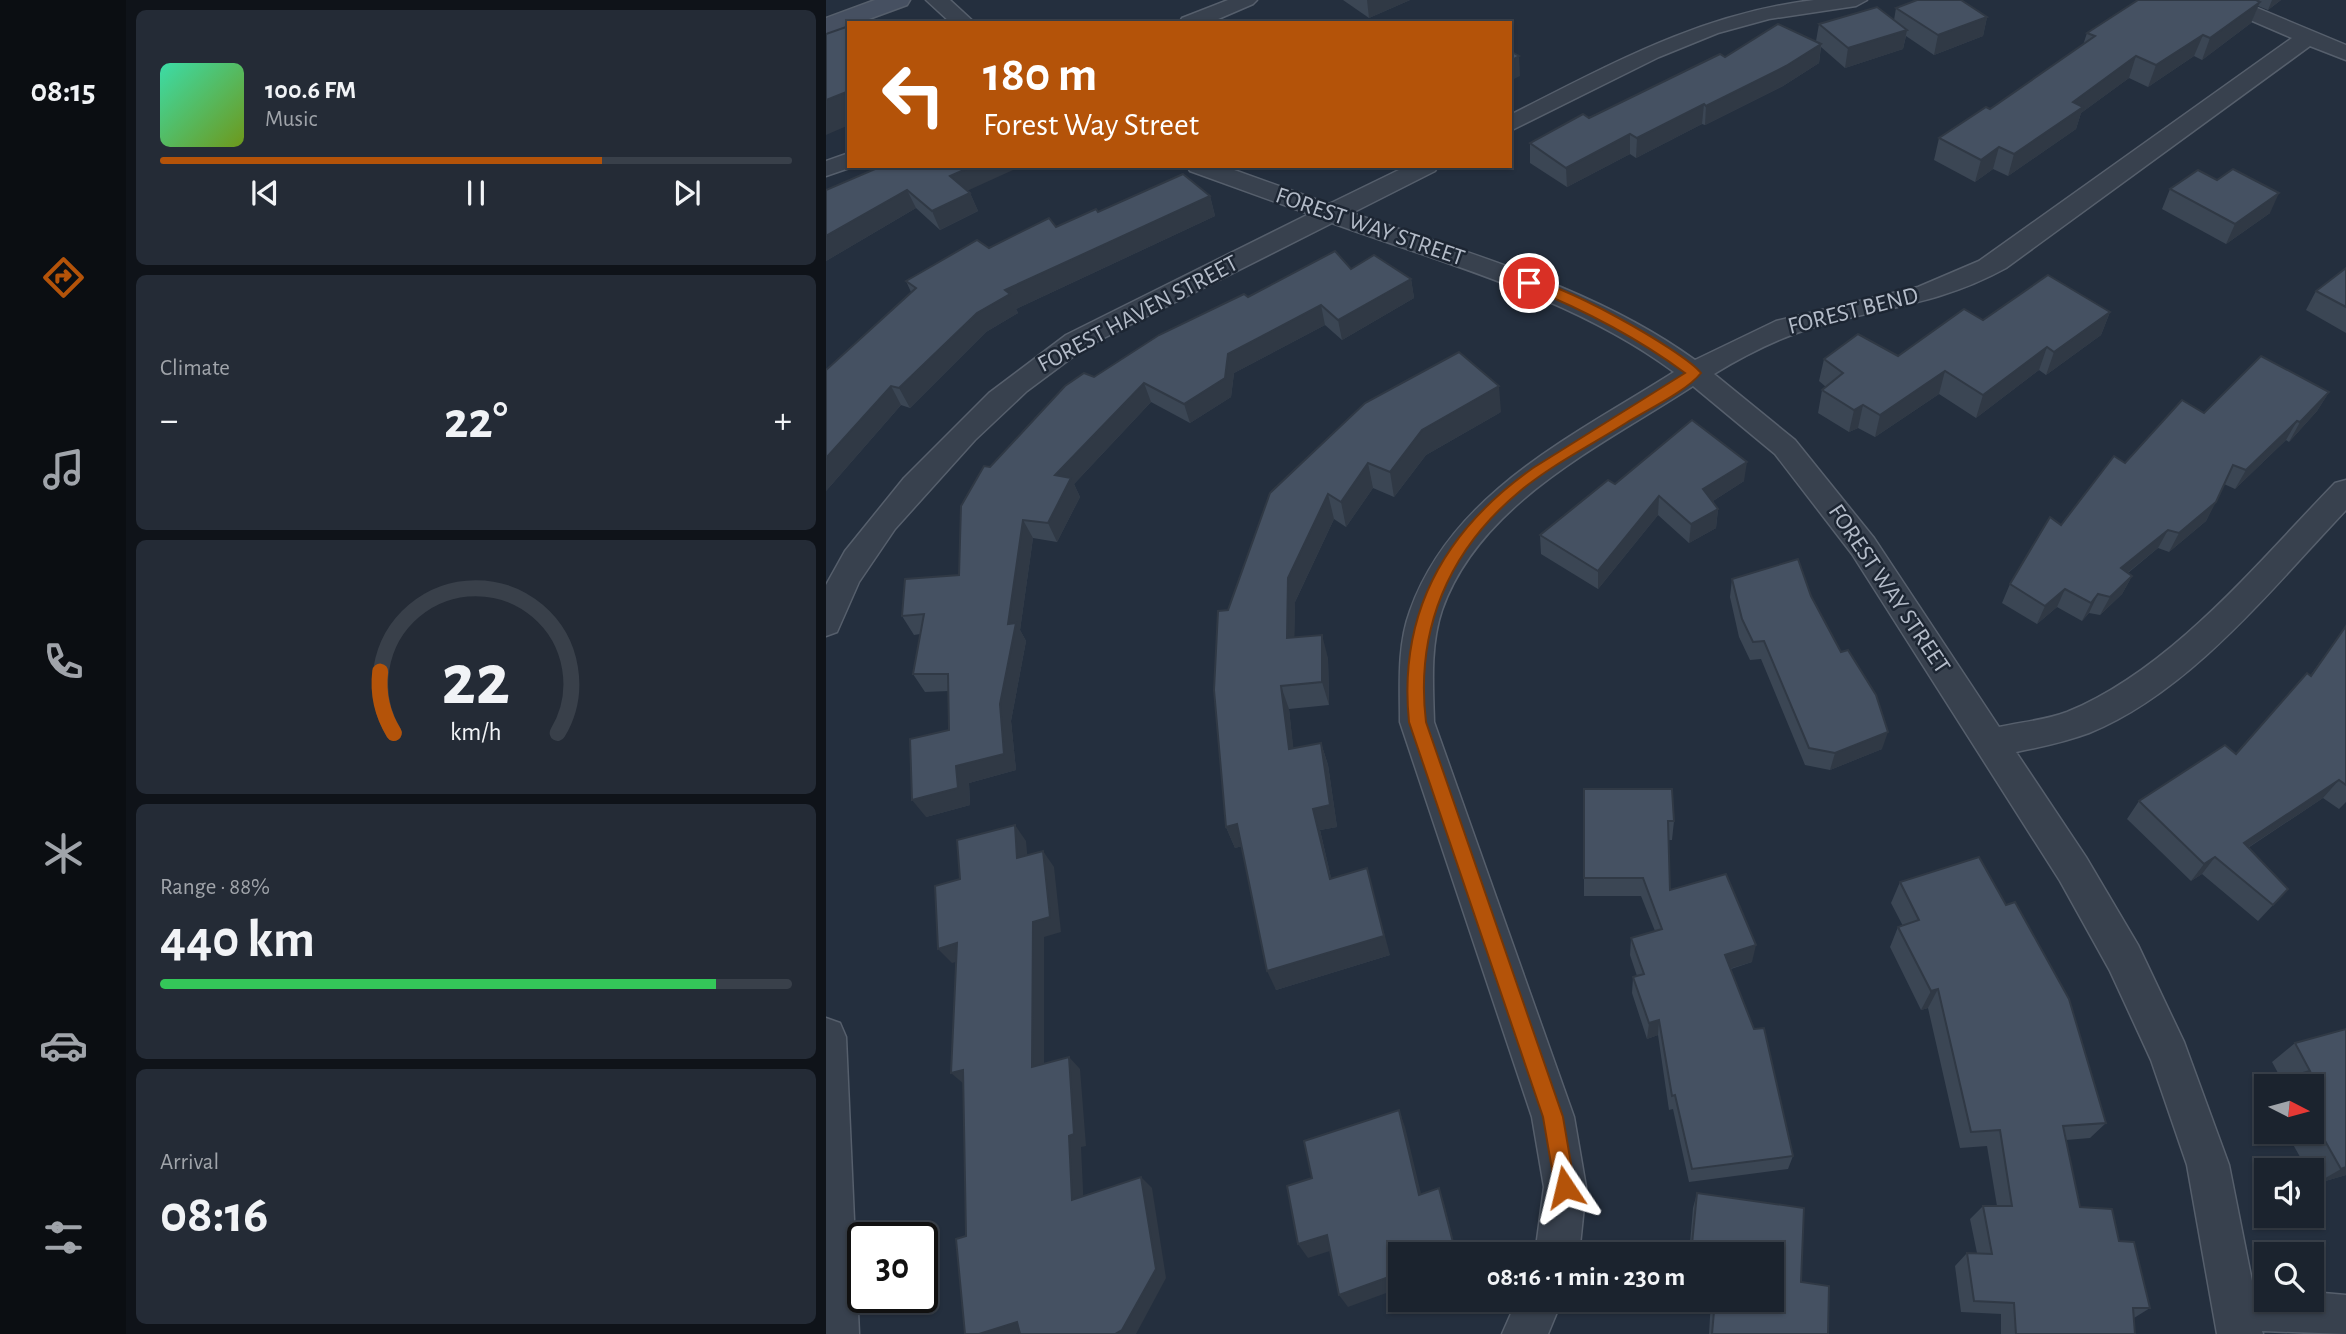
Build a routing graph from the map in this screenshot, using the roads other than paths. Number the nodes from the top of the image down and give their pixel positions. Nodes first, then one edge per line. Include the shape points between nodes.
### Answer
1 (898, 0) edge
2 (937, 0) edge
3 (1246, 0) edge
4 (1856, 0) edge
5 (2220, 0) edge
6 (1799, 3) edge
7 (962, 21) edge
8 (1195, 21) edge
9 (826, 26) edge
10 (2308, 37) junction
11 (2346, 53) edge
12 (1512, 123) edge
13 (847, 161) edge
14 (1205, 168) edge
15 (1422, 168) edge
16 (826, 169) edge
17 (1332, 213) junction
18 (1695, 373) junction
19 (2346, 491) edge
20 (826, 623) edge
21 (1991, 743) junction
22 (826, 1037) edge
23 (1559, 1242) edge
24 (1535, 1312) edge
25 (2346, 1318) edge
26 (2237, 1320) edge
27 (836, 1334) edge
28 (1525, 1334) edge

1 - 9 main road
2 - 7 street
3 - 8 street
4 - 6 street
5 - 10 street
6 - 12 street via 1710,28
10 - 11 street
10 - 18 street, FOREST BEND via 1997,262 1925,294 1782,328
13 - 16 street
14 - 17 street, FOREST WAY STREET
15 - 17 street, FOREST HAVEN STREET
17 - 18 street, FOREST WAY STREET via 1576,302 1653,343
17 - 20 street, FOREST HAVEN STREET via 1076,341 1013,384 903,497 861,549
18 - 21 street, FOREST WAY STREET via 1785,447 1822,492 1863,546
18 - 23 street, FOREST BEND via 1530,477 1472,529 1440,577 1415,662 1418,722 1553,1117 1565,1187
19 - 21 street via 2199,642 2110,708 2076,724
21 - 26 street, FOREST WAY STREET via 2124,958 2170,1056 2208,1165
22 - 27 street
24 - 28 street
25 - 26 street

